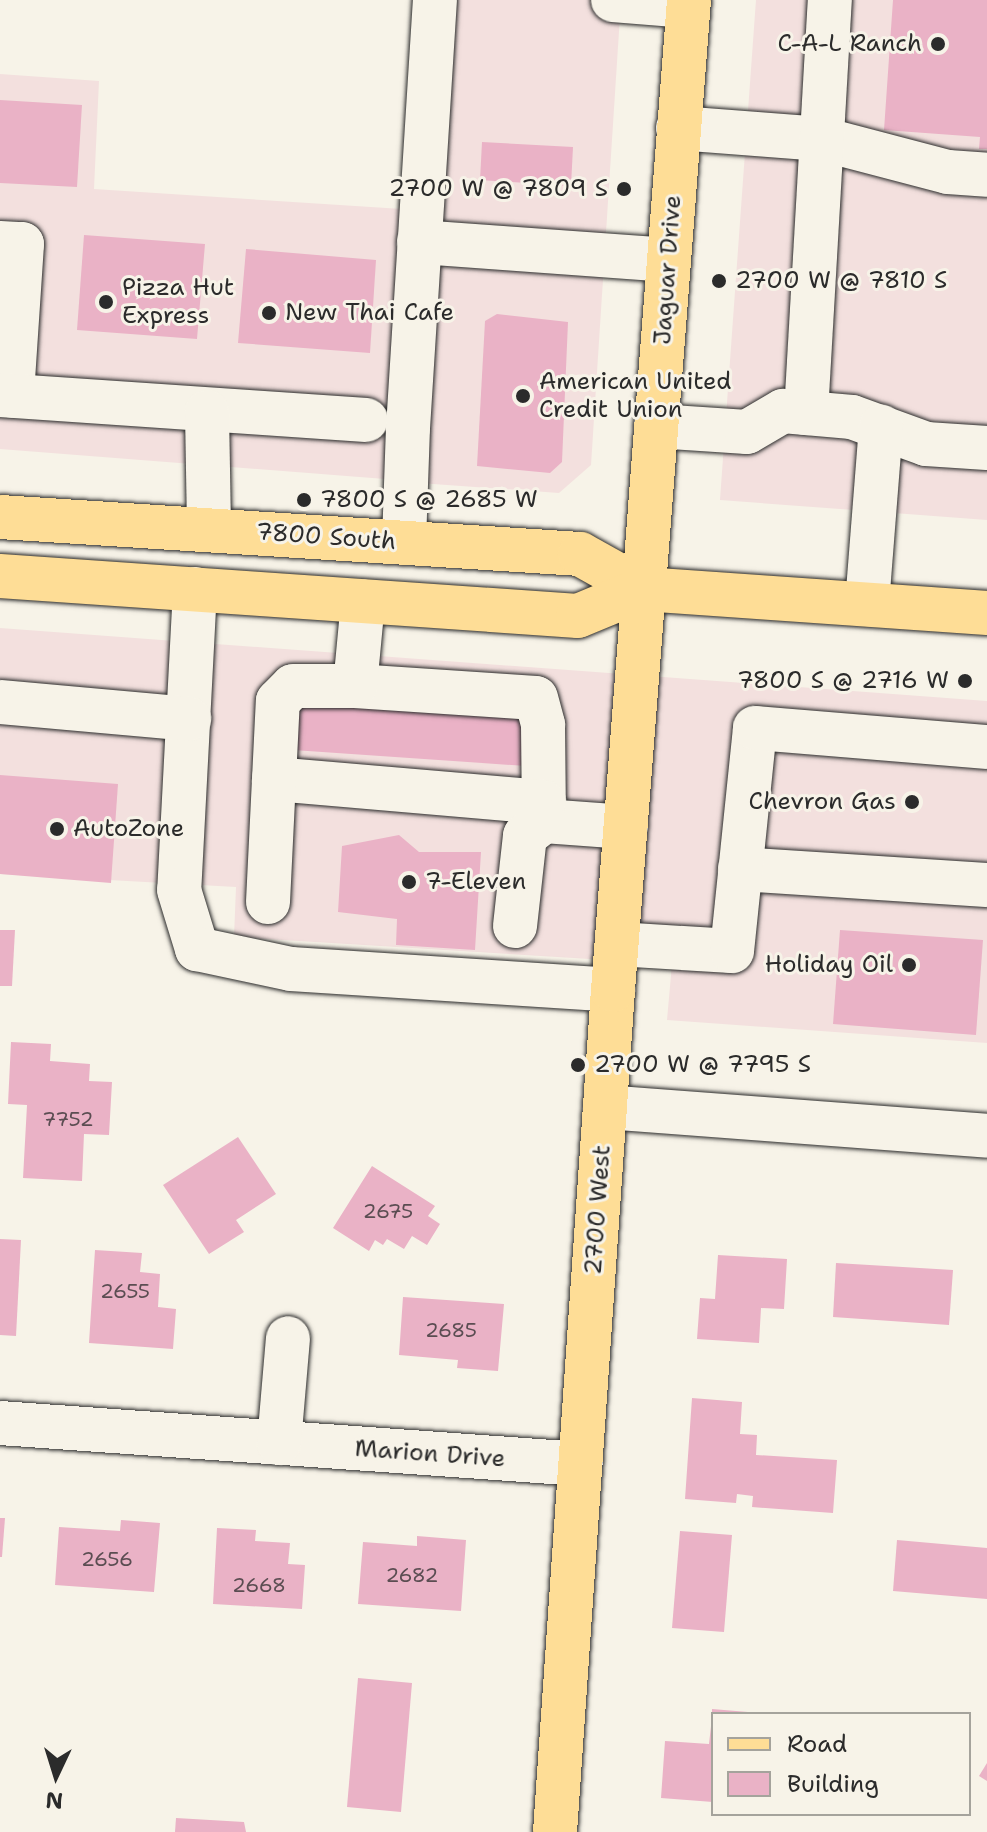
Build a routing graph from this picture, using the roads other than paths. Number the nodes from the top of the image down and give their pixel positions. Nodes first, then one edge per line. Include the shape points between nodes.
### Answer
1 (435, 0) edge
2 (613, 0) edge
3 (830, 0) edge
4 (688, 3) edge
5 (678, 128) junction
6 (822, 139) junction
7 (987, 175) edge
8 (419, 242) junction
9 (0, 243) edge
10 (668, 260) junction
11 (6, 396) edge
12 (207, 412) junction
13 (806, 413) junction
14 (366, 420) dead end
15 (656, 426) junction
16 (881, 427) junction
17 (987, 448) edge
18 (0, 517) edge
19 (209, 528) junction
20 (404, 542) junction
21 (0, 576) edge
22 (195, 589) junction
23 (643, 589) junction
24 (363, 601) junction
25 (867, 604) junction
26 (987, 613) edge
27 (355, 686) junction
28 (0, 702) edge
29 (189, 719) junction
30 (987, 747) edge
31 (274, 779) junction
32 (544, 812) junction
33 (626, 827) junction
34 (740, 869) junction
35 (987, 885) edge
36 (268, 902) dead end
37 (515, 926) dead end
38 (617, 944) junction
39 (613, 990) junction
40 (605, 1107) junction
41 (987, 1136) edge
42 (288, 1338) dead end
43 (0, 1423) edge
44 (279, 1443) junction
45 (581, 1464) junction
46 (555, 1832) edge

1 - 8 street
2 - 4 street
3 - 6 street
4 - 5 main road, Jaguar Drive
5 - 6 street
5 - 10 main road, Jaguar Drive
6 - 7 street via 948,172
6 - 13 street
8 - 10 street
8 - 20 street
9 - 11 street via 22,244
10 - 15 main road, Jaguar Drive
11 - 12 street
12 - 14 street
12 - 19 street
13 - 15 street via 783,411 747,432
13 - 16 street via 852,417
15 - 23 main road, Jaguar Drive
16 - 17 street via 926,444
16 - 25 street
18 - 19 main road, 7800 South
19 - 20 main road, 7800 South
20 - 23 main road, 7800 South via 580,554
21 - 22 main road, 7800 South
22 - 24 main road, 7800 South
22 - 29 street
23 - 24 main road, 7800 South via 578,616
23 - 25 main road, 7800 South
23 - 33 main road, 2700 West
24 - 27 street
25 - 26 main road, 7800 South
27 - 31 street via 293,686 278,701
27 - 32 street via 536,698 543,725
28 - 29 street
29 - 39 street via 179,890 197,949 291,969
30 - 34 street via 755,728
31 - 32 street
31 - 36 street
32 - 33 street
32 - 37 street via 525,836
33 - 38 main road, 2700 West
34 - 35 street
34 - 38 street via 732,951
38 - 39 main road, 2700 West
39 - 40 main road, 2700 West
40 - 41 street
40 - 45 main road, 2700 West
42 - 44 street
43 - 44 street, Marion Drive
44 - 45 street, Marion Drive
45 - 46 main road, 2700 West

